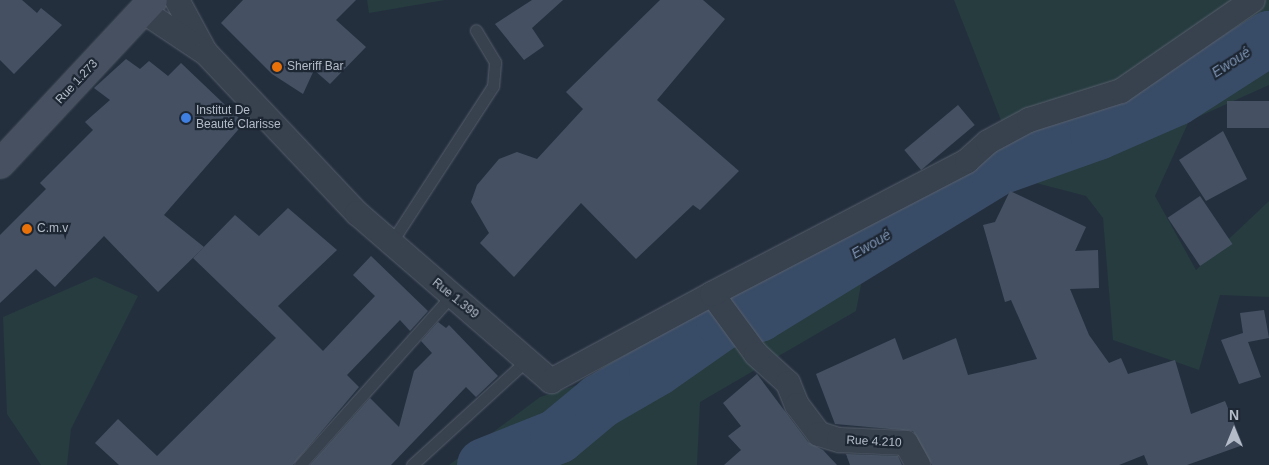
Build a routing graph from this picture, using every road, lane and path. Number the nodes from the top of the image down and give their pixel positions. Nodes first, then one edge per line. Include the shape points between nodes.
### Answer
1 (177, 0) edge
2 (1253, 0) edge
3 (142, 4) edge
4 (476, 30) dead end
5 (206, 54) junction
6 (0, 164) edge
7 (391, 243) junction
8 (452, 295) junction
9 (715, 299) junction
10 (529, 358) junction
11 (300, 465) edge
12 (412, 465) edge
13 (918, 465) edge

1 - 5 street
2 - 9 street via 1121,91 1029,120 988,142 967,161
3 - 5 street, Rue 1.399
3 - 6 main road, Rue 1.273
4 - 7 lane via 496,62 493,86
5 - 7 street, Rue 1.399 via 357,213
7 - 8 street, Rue 1.399
8 - 10 street, Rue 1.399
8 - 11 lane
9 - 10 street, Rue 1.399 via 552,381
9 - 13 street, Rue 4.210 via 756,354 788,382 797,405 819,434 839,440 906,443
10 - 12 lane

